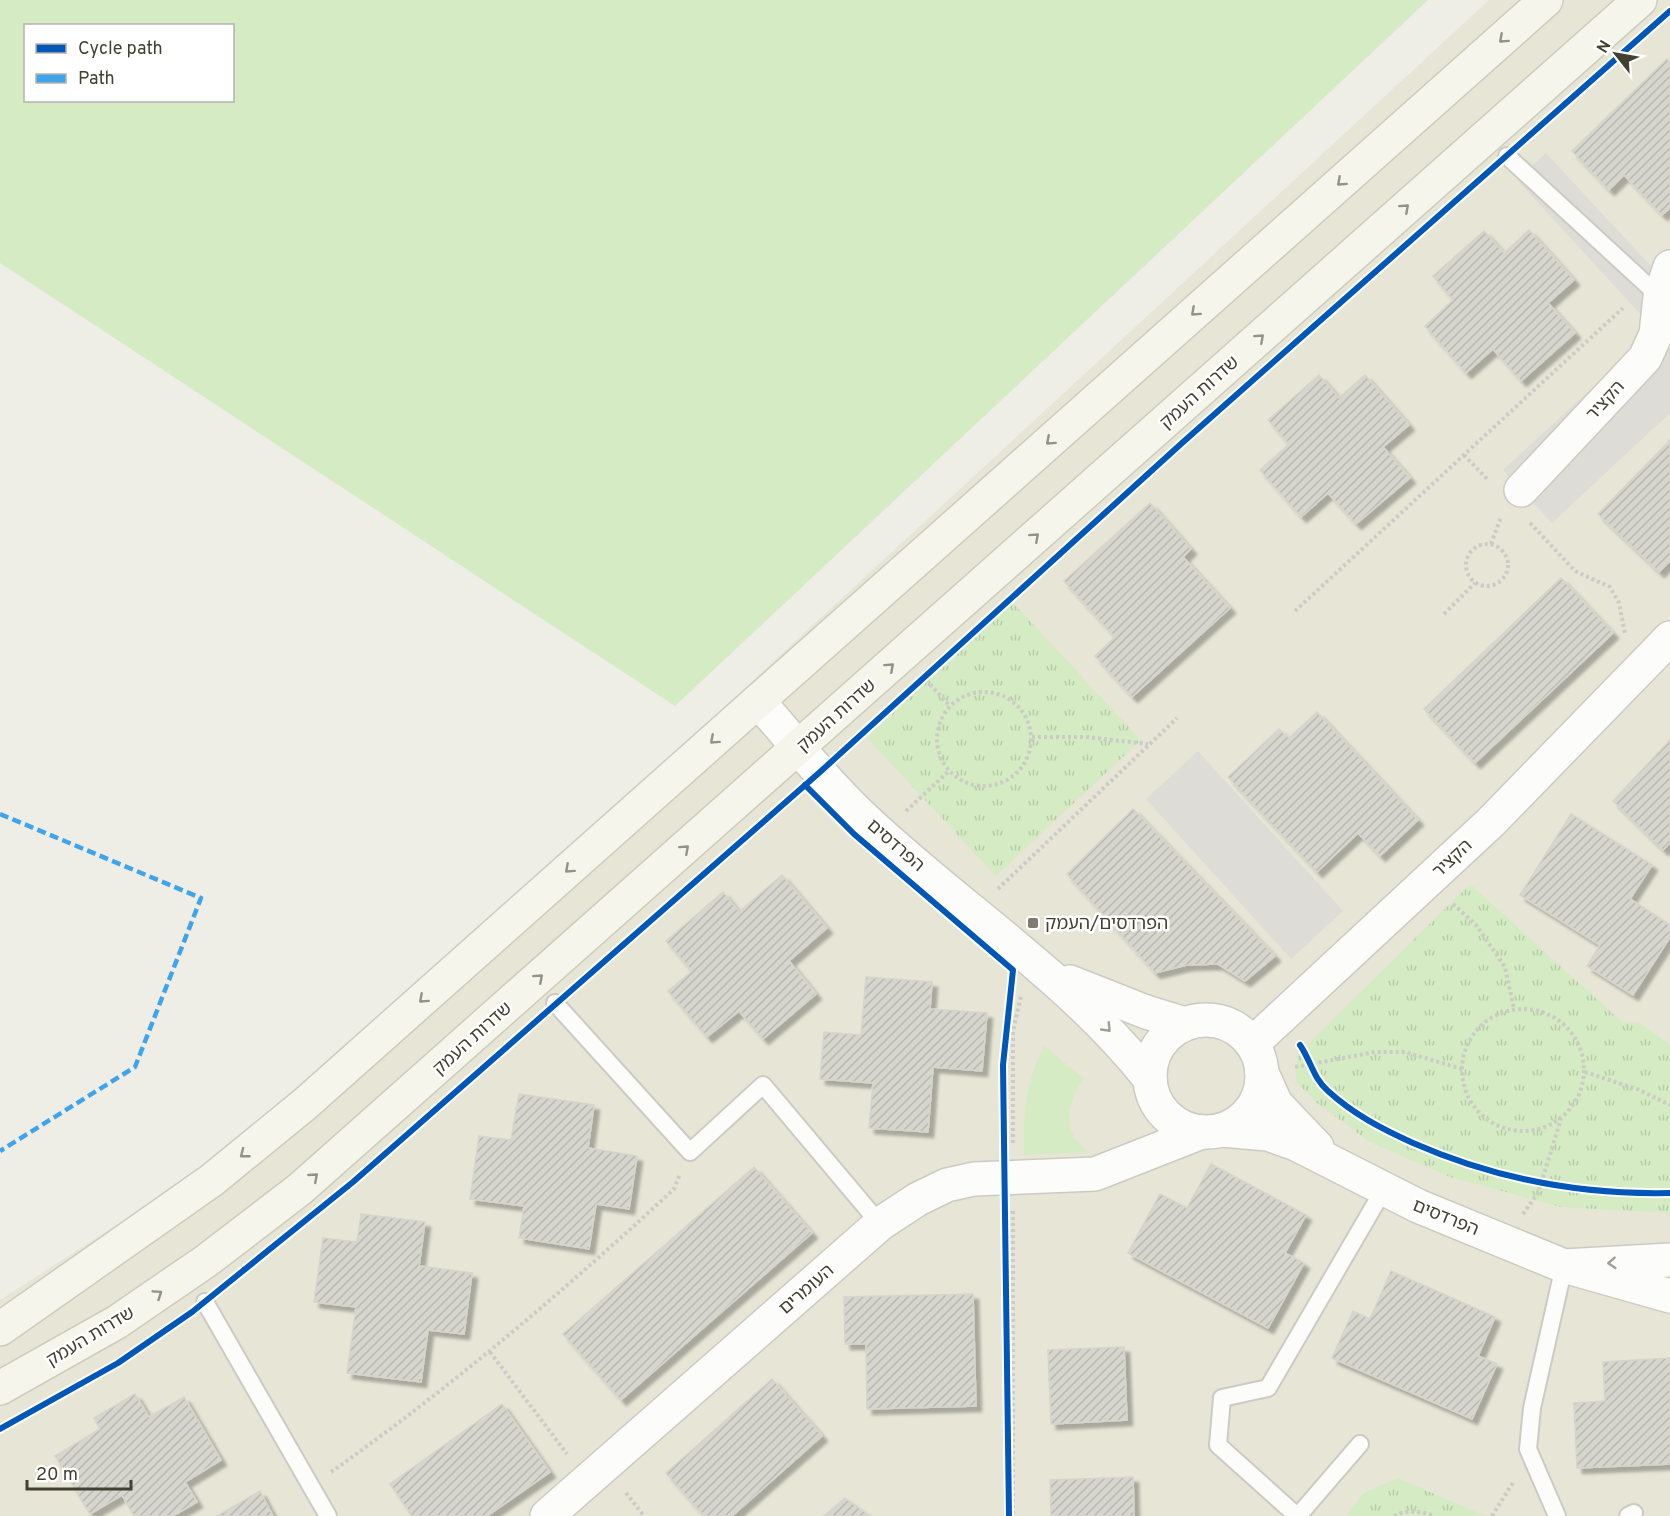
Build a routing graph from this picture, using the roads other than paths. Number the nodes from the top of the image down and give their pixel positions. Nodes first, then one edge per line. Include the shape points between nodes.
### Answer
1 (1546, 0) edge
2 (1640, 0) edge
3 (1508, 156) dead end
4 (1659, 283) edge
5 (1514, 498) road end
6 (1670, 638) edge
7 (758, 701) junction
8 (799, 748) junction
9 (1041, 967) junction
10 (555, 1003) dead end
11 (1185, 1024) junction
12 (1257, 1059) junction
13 (1152, 1089) junction
14 (1212, 1131) junction
15 (1332, 1161) junction
16 (1114, 1168) junction
17 (1384, 1189) junction
18 (880, 1224) junction
19 (1670, 1260) edge
20 (1564, 1266) junction
21 (1670, 1296) edge
22 (205, 1302) dead end
23 (0, 1329) edge
24 (0, 1388) edge
25 (1360, 1444) dead end
26 (328, 1516) edge
27 (547, 1516) edge
28 (1298, 1516) edge
29 (1557, 1516) edge

1 -> 7 street
8 -> 2 street, שדרות העמק
3 - 4 lane
4 - 5 street, הקציר via 1656,334 1645,358
6 - 12 street, הקציר via 1491,822 1427,881
7 - 8 street, הפרדסים
7 -> 23 street via 261,1141
8 - 9 street, הפרדסים via 882,834
24 -> 8 street, שדרות העמק via 117,1322 300,1190
9 - 11 street, הפרדסים via 1136,1009
9 -> 13 street, הפרדסים via 1123,1044
10 - 18 lane via 690,1152 764,1085
11 - 12 street via 1202,1020 1221,1022 1239,1031
11 - 13 street via 1159,1046 1152,1062
12 - 14 street via 1260,1092 1251,1109 1238,1122
12 - 15 street, הפרדסים via 1276,1104
13 - 14 street via 1162,1112 1173,1122 1187,1129
13 - 16 street, העומרים via 1146,1133 1136,1149
14 - 15 street, הפרדסים via 1268,1134
14 - 16 street, העומרים
15 - 17 street, הפרדסים
16 - 18 street, העומרים via 1095,1174 975,1179 946,1185
17 - 20 street, הפרדסים
17 - 28 lane via 1268,1388 1222,1398 1218,1445
18 - 27 street, העומרים
19 -> 20 street, הפרדסים
20 - 21 street, הפרדסים
20 - 29 lane via 1532,1408 1528,1449
22 - 26 lane
25 - 28 lane

